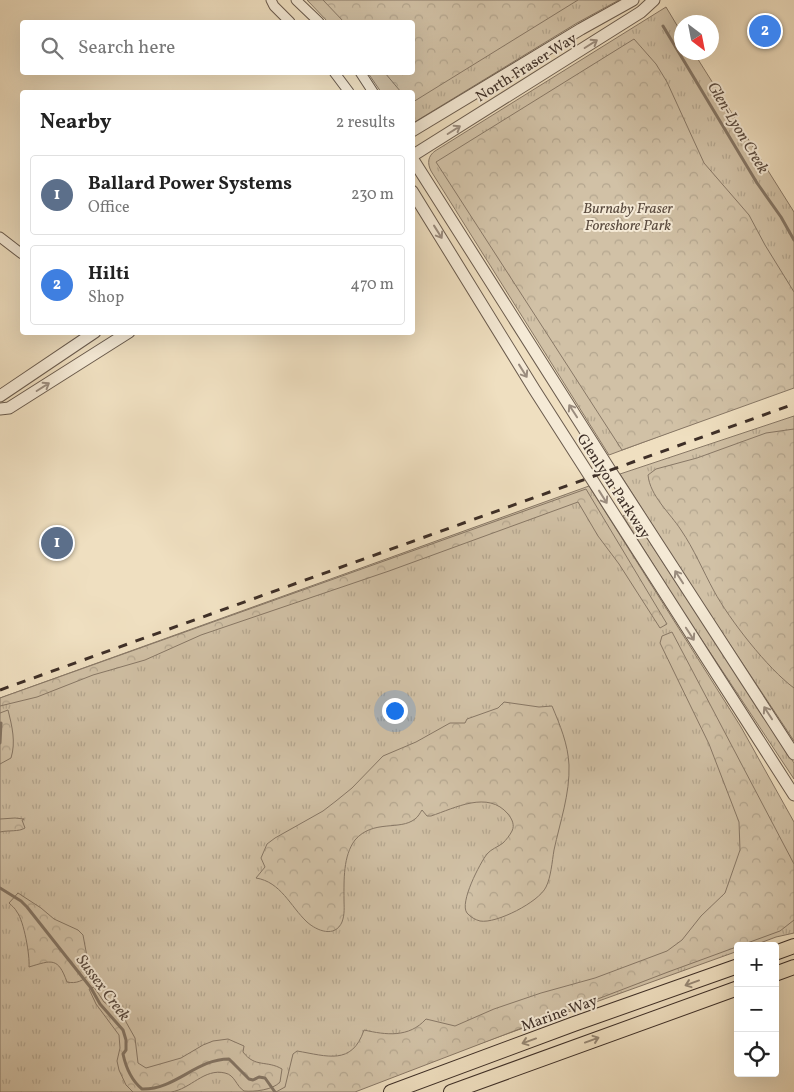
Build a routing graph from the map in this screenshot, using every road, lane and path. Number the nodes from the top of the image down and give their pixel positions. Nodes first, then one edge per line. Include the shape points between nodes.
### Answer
1 (271, 0) edge
2 (296, 0) edge
3 (633, 0) edge
4 (654, 0) edge
5 (288, 20) edge
6 (317, 20) edge
7 (336, 75) edge
8 (362, 75) edge
9 (348, 90) edge
10 (372, 90) edge
11 (415, 129) edge
12 (415, 155) edge
13 (415, 162) edge
14 (415, 196) edge
15 (0, 237) edge
16 (20, 252) edge
17 (88, 335) edge
18 (90, 335) edge
19 (124, 335) edge
20 (98, 352) junction
21 (0, 396) edge
22 (0, 409) edge
23 (794, 754) edge
24 (794, 795) edge
25 (794, 946) edge
26 (779, 952) edge
27 (734, 967) edge
28 (794, 967) edge
29 (779, 973) edge
30 (734, 989) edge
31 (391, 1092) edge
32 (451, 1092) edge

1 - 5 street
2 - 6 street
3 - 11 street, North Fraser Way
12 -> 4 street, North Fraser Way via 641,12
7 - 9 street
8 - 10 street
23 -> 13 street, Glenlyon Parkway
14 -> 24 street, Glenlyon Parkway via 534,389
15 - 16 street
17 - 21 street
18 - 20 street
19 - 20 street
22 -> 20 street via 8,408
25 - 26 main road
27 -> 31 main road, Marine Way
28 - 29 main road
32 -> 30 main road

